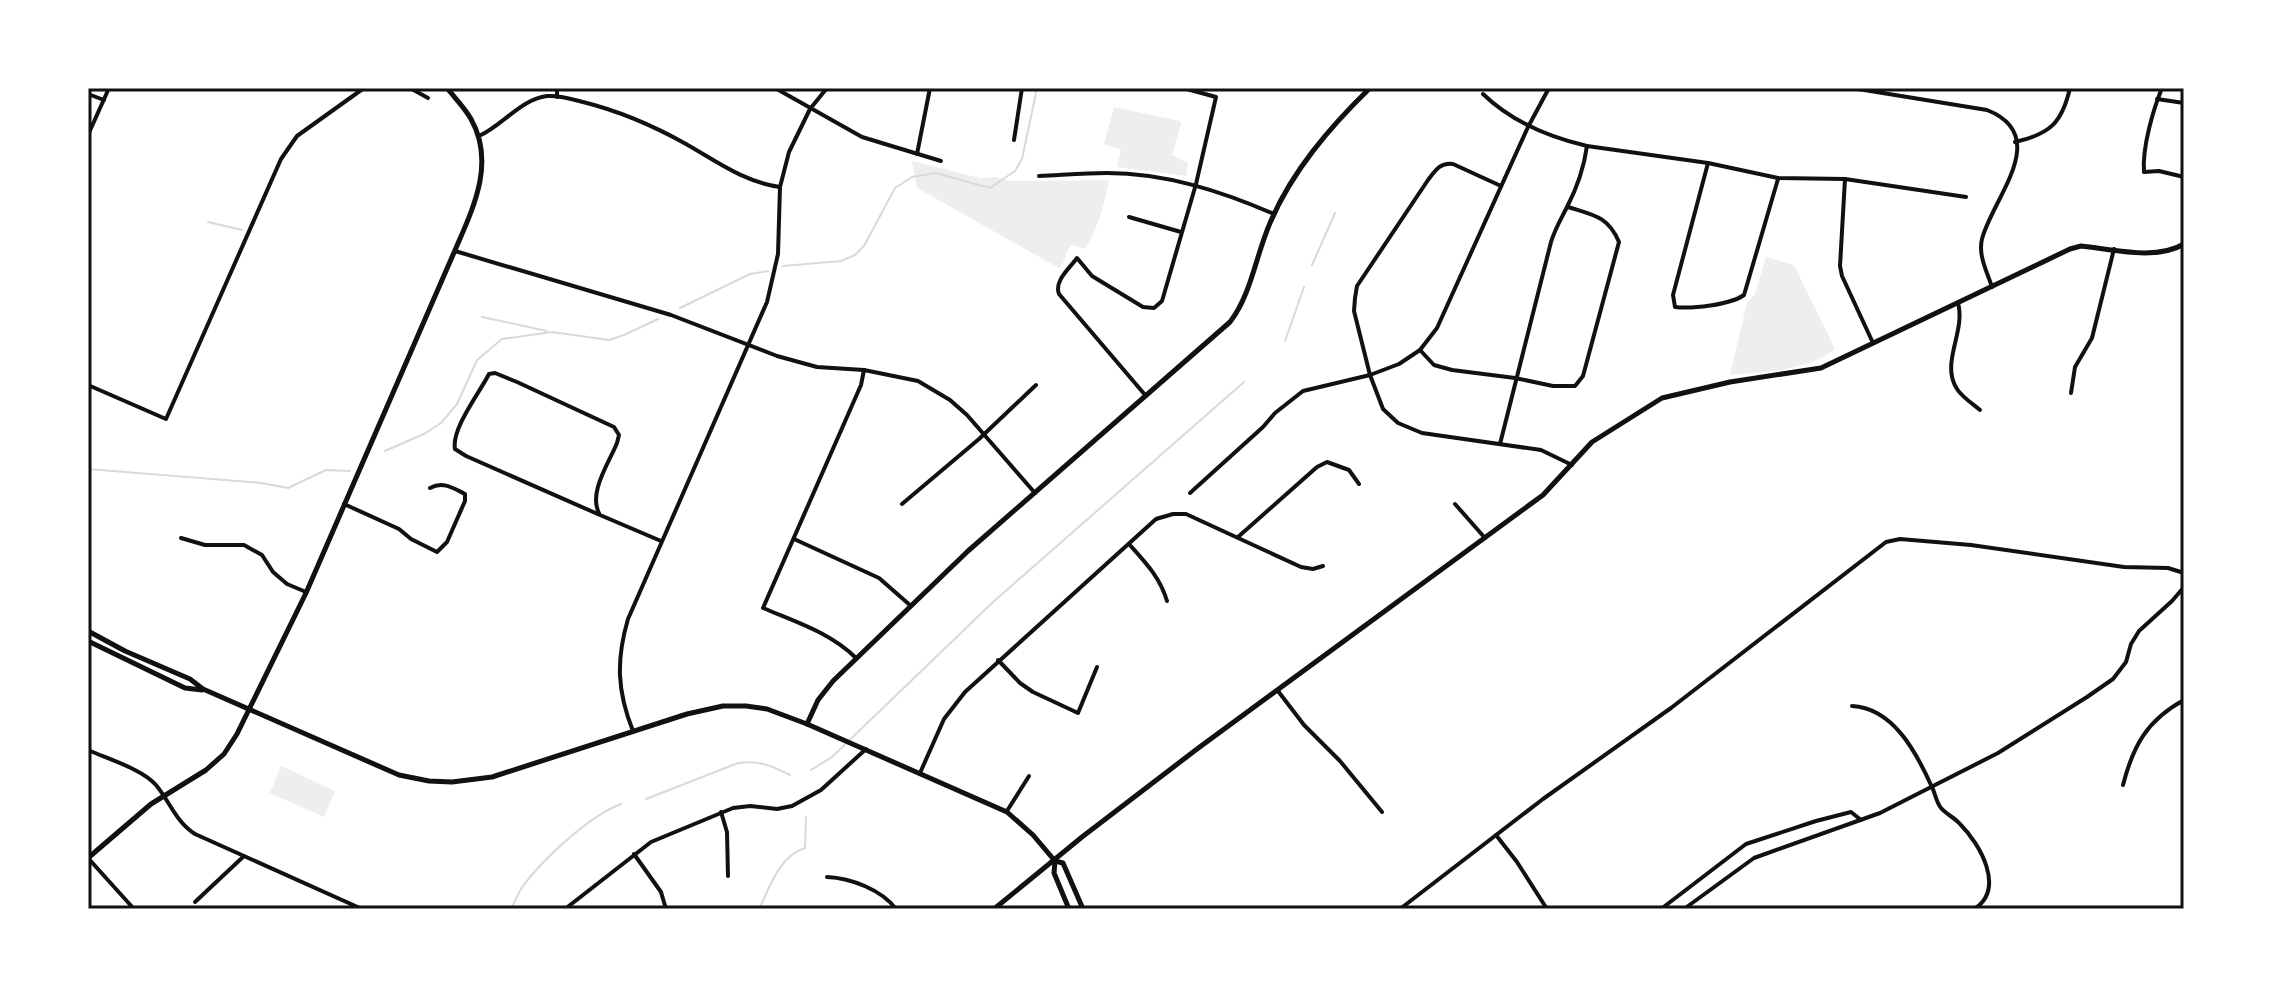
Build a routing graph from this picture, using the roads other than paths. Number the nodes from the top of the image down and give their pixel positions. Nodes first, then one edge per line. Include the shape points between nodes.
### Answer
1 (109, 88) edge
2 (364, 88) edge
3 (410, 88) edge
4 (447, 88) edge
5 (557, 88) edge
6 (775, 88) edge
7 (827, 88) edge
8 (930, 88) edge
9 (1022, 88) edge
10 (1183, 88) edge
11 (1549, 88) edge
12 (1852, 88) edge
13 (2070, 88) edge
14 (2162, 88) edge
15 (1368, 90) edge
16 (88, 94) edge
17 (1483, 94) dead end
18 (557, 97) junction
19 (428, 98) dead end
20 (2157, 99) junction
21 (104, 100) junction
22 (2184, 103) edge
23 (810, 109) junction
24 (1528, 127) junction
25 (88, 135) edge
26 (479, 136) junction
27 (1014, 140) dead end
28 (2015, 142) junction
29 (1587, 146) junction
30 (917, 154) junction
31 (941, 161) dead end
32 (1708, 163) junction
33 (1039, 176) dead end
34 (2184, 177) edge
35 (1778, 178) junction
36 (1845, 179) junction
37 (1196, 184) junction
38 (1501, 186) junction
39 (780, 187) junction
40 (1966, 197) dead end
41 (1568, 207) junction
42 (1274, 214) junction
43 (1129, 217) dead end
44 (1181, 232) junction
45 (2184, 244) edge
46 (2114, 249) junction
47 (455, 250) junction
48 (1992, 287) junction
49 (1958, 303) junction
50 (1873, 343) junction
51 (749, 346) junction
52 (1420, 350) junction
53 (864, 370) junction
54 (1370, 375) junction
55 (1515, 378) junction
56 (88, 385) edge
57 (1036, 385) dead end
58 (2071, 393) dead end
59 (1146, 396) junction
60 (1980, 410) dead end
61 (983, 433) junction
62 (1500, 444) junction
63 (1572, 465) junction
64 (1359, 484) dead end
65 (430, 488) dead end
66 (1035, 493) junction
67 (1190, 493) dead end
68 (343, 504) junction
69 (902, 504) dead end
70 (1455, 504) dead end
71 (600, 515) junction
72 (181, 538) dead end
73 (1237, 538) junction
74 (1485, 538) junction
75 (794, 539) junction
76 (661, 541) junction
77 (1129, 543) junction
78 (1323, 566) dead end
79 (2184, 573) edge
80 (2184, 587) edge
81 (306, 592) junction
82 (1167, 601) dead end
83 (911, 606) junction
84 (88, 631) edge
85 (88, 641) edge
86 (856, 658) junction
87 (998, 660) junction
88 (1097, 667) dead end
89 (203, 689) junction
90 (1278, 691) junction
91 (2184, 700) edge
92 (1852, 706) dead end
93 (250, 710) junction
94 (807, 724) junction
95 (633, 731) junction
96 (866, 749) junction
97 (89, 752) edge
98 (920, 773) junction
99 (1029, 776) dead end
100 (2123, 785) dead end
101 (1932, 786) junction
102 (163, 796) junction
103 (721, 812) junction
104 (1007, 812) junction
105 (1382, 812) dead end
106 (1861, 820) junction
107 (1496, 835) junction
108 (634, 854) junction
109 (244, 856) junction
110 (88, 858) edge
111 (1055, 861) junction
112 (728, 876) dead end
113 (827, 877) dead end
114 (195, 902) dead end
115 (134, 909) edge
116 (362, 909) edge
117 (565, 909) edge
118 (666, 909) edge
119 (896, 909) edge
120 (994, 909) edge
121 (1069, 909) edge
122 (1083, 909) edge
123 (1400, 909) edge
124 (1547, 909) edge
125 (1661, 909) edge
126 (1684, 909) edge
127 (1974, 909) edge

1 - 21 street
2 - 56 street via 289,144 166,419
3 - 19 street
4 - 26 street
5 - 18 street
6 - 23 street
7 - 23 street
8 - 30 street
9 - 27 street
10 - 37 street via 1216,97
11 - 24 street
12 - 28 street via 1987,110 2009,125
13 - 28 street via 2056,123
14 - 20 street
15 - 42 street via 1313,151
16 - 21 street
17 - 24 street
18 - 26 street via 537,99
18 - 39 street via 596,105 655,128 741,176
20 - 22 street
20 - 34 street via 2144,172
21 - 25 street
23 - 30 street via 862,137
23 - 39 street via 789,152
24 - 29 street
24 - 38 street
26 - 47 street via 481,186
28 - 48 street via 2013,175 1982,238 1981,254
29 - 32 street
29 - 41 street
30 - 31 street
32 - 35 street
32 - 35 street via 1673,295 1675,307 1734,301 1744,295
33 - 37 street via 1109,173
35 - 36 street
36 - 40 street
36 - 50 street via 1840,266
37 - 42 street
37 - 44 street
38 - 52 street via 1437,328
38 - 54 street via 1446,163 1428,180 1357,286 1354,311
39 - 51 street via 774,277
41 - 55 street via 1556,224
41 - 55 street via 1601,218 1613,227 1619,242 1583,376 1575,386
42 - 59 street via 1237,313
43 - 44 street
44 - 59 street via 1162,301 1154,308 1143,307 1092,276 1077,258 1057,283 1059,294
45 - 46 street via 2167,252
46 - 48 street via 2070,249
46 - 58 street via 2092,338 2075,367
47 - 51 street via 671,315
47 - 68 street
48 - 49 street
49 - 50 street
49 - 60 street via 1961,314 1951,376 1957,390
50 - 63 street via 1821,368 1662,398 1597,438
51 - 53 street via 817,367
51 - 76 street
52 - 54 street
52 - 55 street via 1434,365
53 - 61 street via 918,381 950,400
53 - 75 street
54 - 62 street via 1383,409 1398,423 1422,433
54 - 67 street via 1303,391
55 - 62 street
57 - 61 street
59 - 66 street
61 - 66 street
61 - 69 street
62 - 63 street via 1541,450
63 - 74 street via 1550,490
64 - 73 street via 1349,470 1327,462
65 - 68 street via 444,484 465,494 447,542 437,552
66 - 83 street
68 - 81 street
70 - 74 street
71 - 71 street via 595,498 617,443 614,427 489,374 468,408 455,449
71 - 76 street
72 - 81 street via 205,545 244,545 262,555 287,584
73 - 77 street via 1186,514 1173,514 1156,519
73 - 78 street via 1301,567
74 - 90 street
75 - 83 street via 879,578
75 - 86 street via 763,608 828,636
76 - 95 street via 619,653 622,693
77 - 82 street via 1153,570
77 - 87 street
79 - 107 street via 1971,545 1886,542
80 - 101 street via 2139,631 2113,679 1998,753
81 - 93 street
83 - 86 street
84 - 89 street
85 - 89 street via 185,688
86 - 94 street via 821,695
87 - 88 street via 1033,692 1078,713
87 - 98 street via 953,705
89 - 93 street
90 - 105 street
90 - 111 street
91 - 100 street via 2145,730
92 - 101 street via 1875,712 1895,726
93 - 95 street via 390,772 442,782 492,777
93 - 102 street via 220,758
94 - 95 street via 767,709 723,706
94 - 96 street
96 - 98 street
96 - 103 street via 797,804
97 - 102 street via 142,774
98 - 104 street
99 - 104 street
101 - 106 street
101 - 127 street via 1940,807 1977,844 1989,877 1989,892
102 - 109 street via 184,827
102 - 110 street
103 - 108 street
103 - 112 street
104 - 111 street
106 - 125 street via 1851,812 1746,844
106 - 126 street via 1754,858
107 - 123 street
107 - 124 street
108 - 117 street
108 - 118 street via 661,892
109 - 114 street
109 - 116 street
110 - 115 street
111 - 120 street
111 - 121 street via 1054,873
111 - 122 street via 1063,863
113 - 119 street via 856,883

